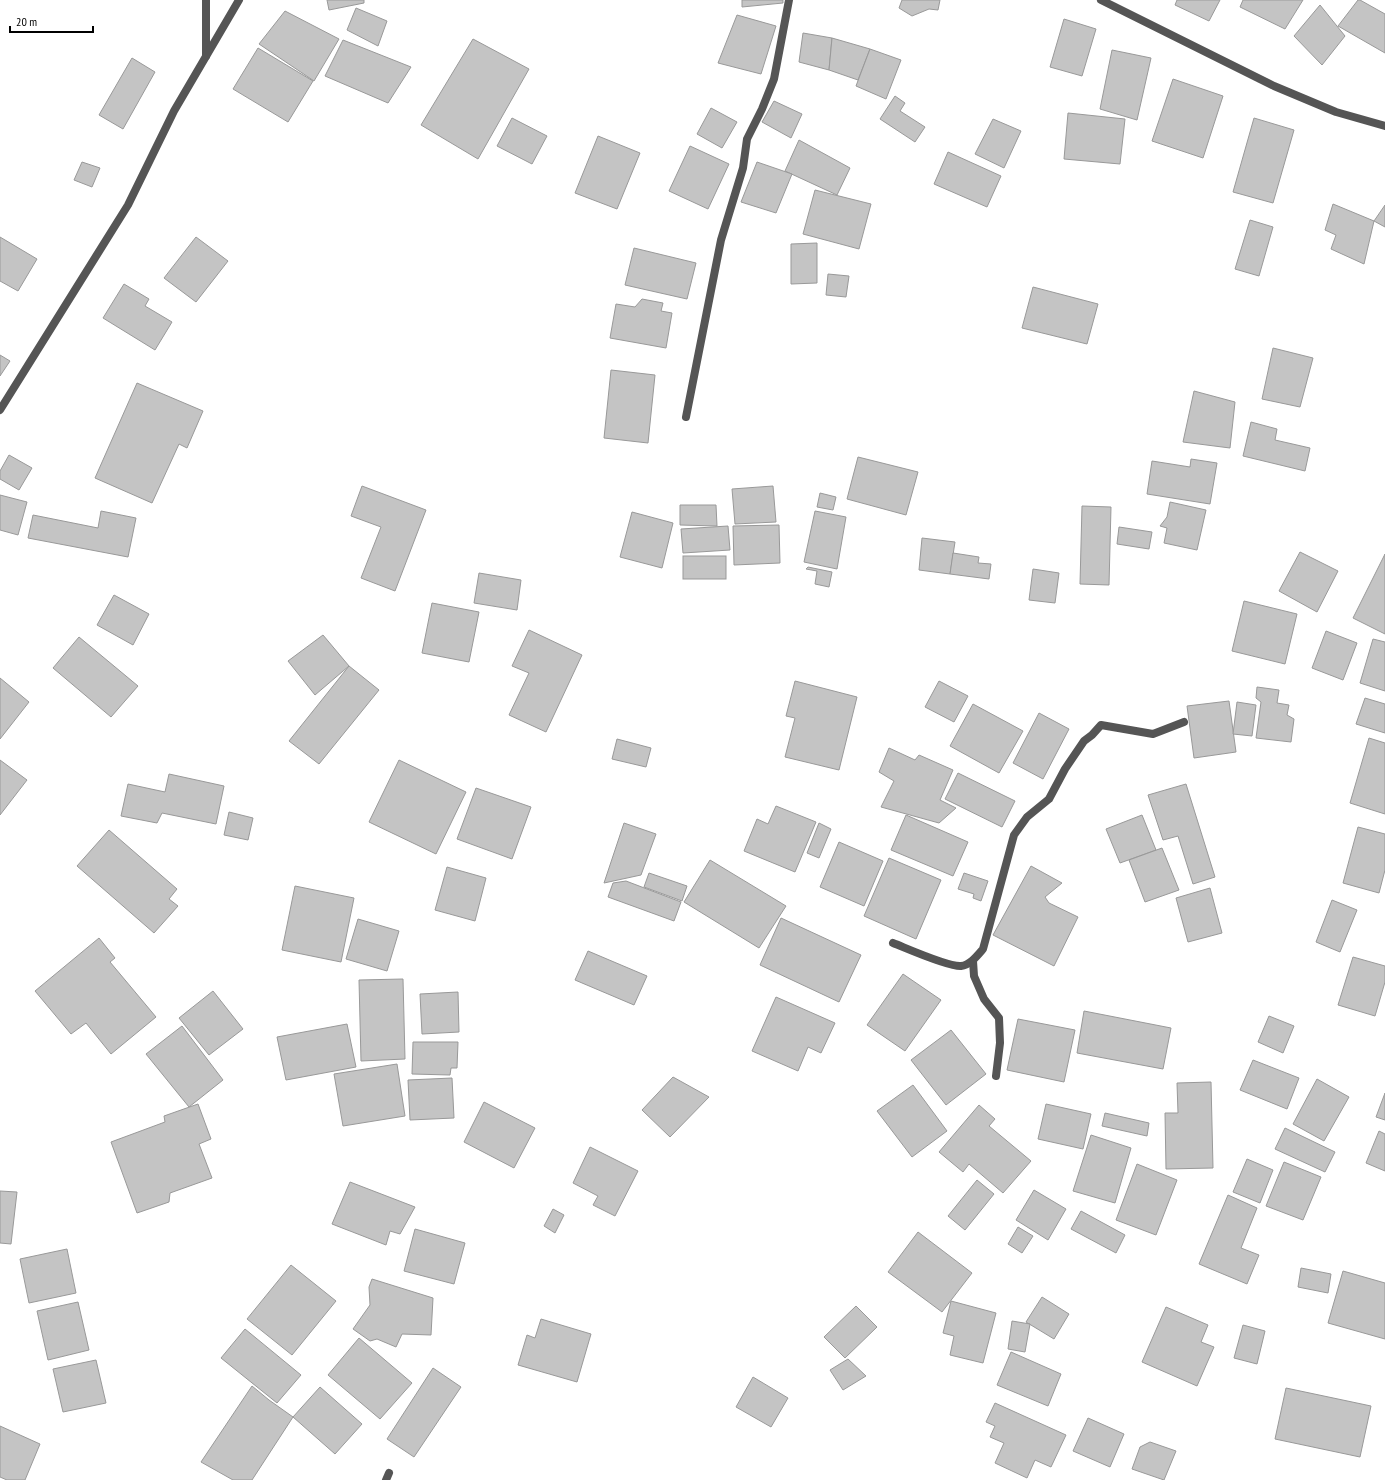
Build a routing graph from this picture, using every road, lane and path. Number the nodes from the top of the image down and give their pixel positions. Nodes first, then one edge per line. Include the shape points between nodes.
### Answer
1 (206, 0) edge
2 (238, 0) edge
3 (789, 0) edge
4 (1101, 0) edge
5 (206, 56) junction
6 (1385, 126) edge
7 (0, 410) edge
8 (686, 417) dead end
9 (1184, 722) dead end
10 (893, 943) dead end
11 (973, 961) junction
12 (996, 1076) dead end

1 - 5 street
2 - 5 street
3 - 8 street via 774,79 747,139 743,168 721,240
4 - 6 street via 1274,86 1336,112
5 - 7 street via 174,111 128,204
9 - 11 street via 1152,734 1101,725 1084,741 1049,799 1027,817 1014,835 983,949
10 - 11 street via 945,963 961,966
11 - 12 street via 974,976 984,999 999,1018 1000,1042

